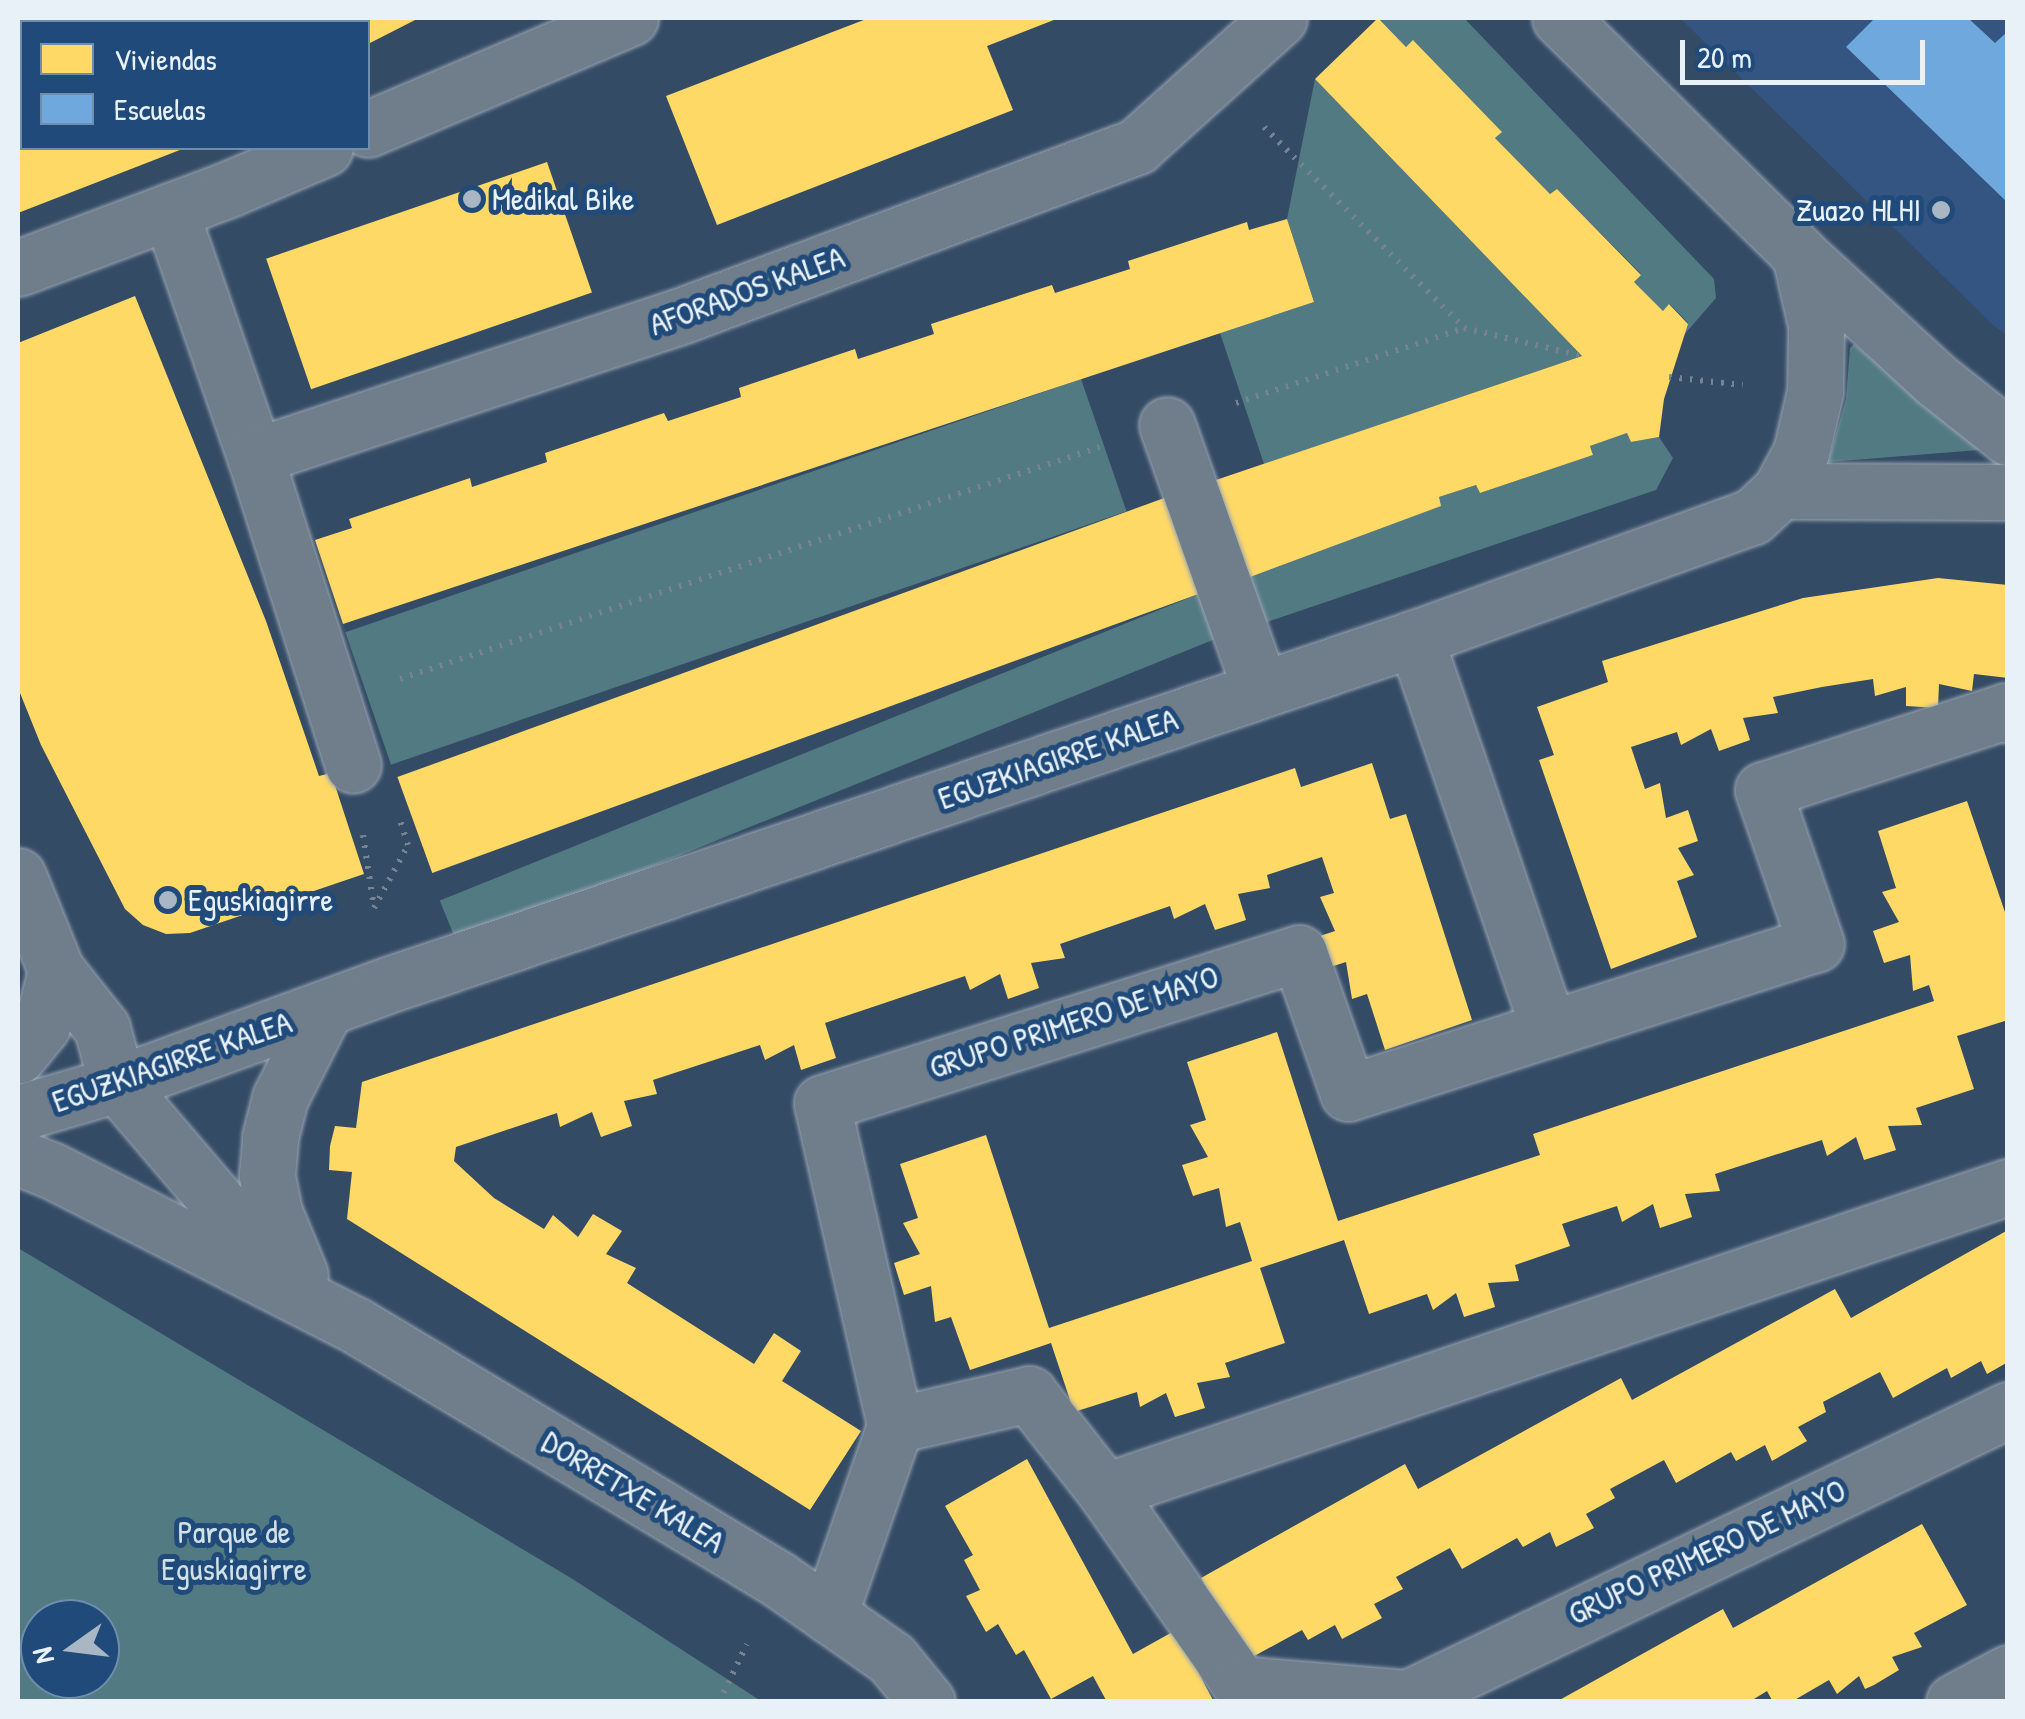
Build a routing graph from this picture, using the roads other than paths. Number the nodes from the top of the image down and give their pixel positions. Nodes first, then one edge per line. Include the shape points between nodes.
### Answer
1 (630, 18) edge
2 (1280, 18) edge
3 (1560, 18) edge
4 (370, 128) edge
5 (290, 154) edge
6 (170, 211) junction
7 (1800, 255) junction
8 (18, 268) edge
9 (1167, 425) road end
10 (2008, 437) edge
11 (254, 456) junction
12 (1780, 491) junction
13 (2008, 492) edge
14 (1415, 638) junction
15 (1261, 690) junction
16 (2008, 715) edge
17 (353, 765) road end
18 (18, 876) edge
19 (56, 970) junction
20 (325, 1009) junction
21 (1549, 1028) junction
22 (18, 1056) edge
23 (117, 1084) junction
24 (18, 1114) edge
25 (18, 1157) edge
26 (2008, 1187) edge
27 (320, 1308) junction
28 (2008, 1410) edge
29 (895, 1425) junction
30 (1105, 1491) junction
31 (829, 1615) junction
32 (2008, 1673) edge
33 (1409, 1700) edge
34 (927, 1702) edge
35 (1954, 1702) edge

1 - 4 street
2 - 11 street, AFORADOS KALEA via 1137,146 714,304
3 - 7 street
5 - 6 street
6 - 8 street
6 - 11 street
7 - 10 street
7 - 12 street via 1816,326 1815,392 1802,452
9 - 15 street
11 - 17 street
12 - 13 street
12 - 14 street, EGUZKIAGIRRE KALEA via 1752,518
14 - 15 street, EGUZKIAGIRRE KALEA
14 - 21 street
15 - 20 street, EGUZKIAGIRRE KALEA
16 - 21 street, GRUPO PRIMERO DE MAYO via 1762,790 1816,944
18 - 19 street
19 - 22 street via 42,1026
19 - 23 street via 102,1028
20 - 23 street, EGUZKIAGIRRE KALEA
20 - 27 street, EGUZKIAGIRRE KALEA via 280,1098 267,1175 291,1259
21 - 29 street, GRUPO PRIMERO DE MAYO via 1348,1093 1299,953 822,1103
23 - 24 street, EGUZKIAGIRRE KALEA
23 - 27 street, DORRETXE KALEA
25 - 27 street, DORRETXE KALEA
26 - 30 street
27 - 31 street, DORRETXE KALEA
28 - 33 street, GRUPO PRIMERO DE MAYO
29 - 30 street, GRUPO PRIMERO DE MAYO via 1029,1394
29 - 31 street
30 - 33 street, GRUPO PRIMERO DE MAYO via 1240,1684
31 - 34 street, DORRETXE KALEA via 890,1658
32 - 35 street

